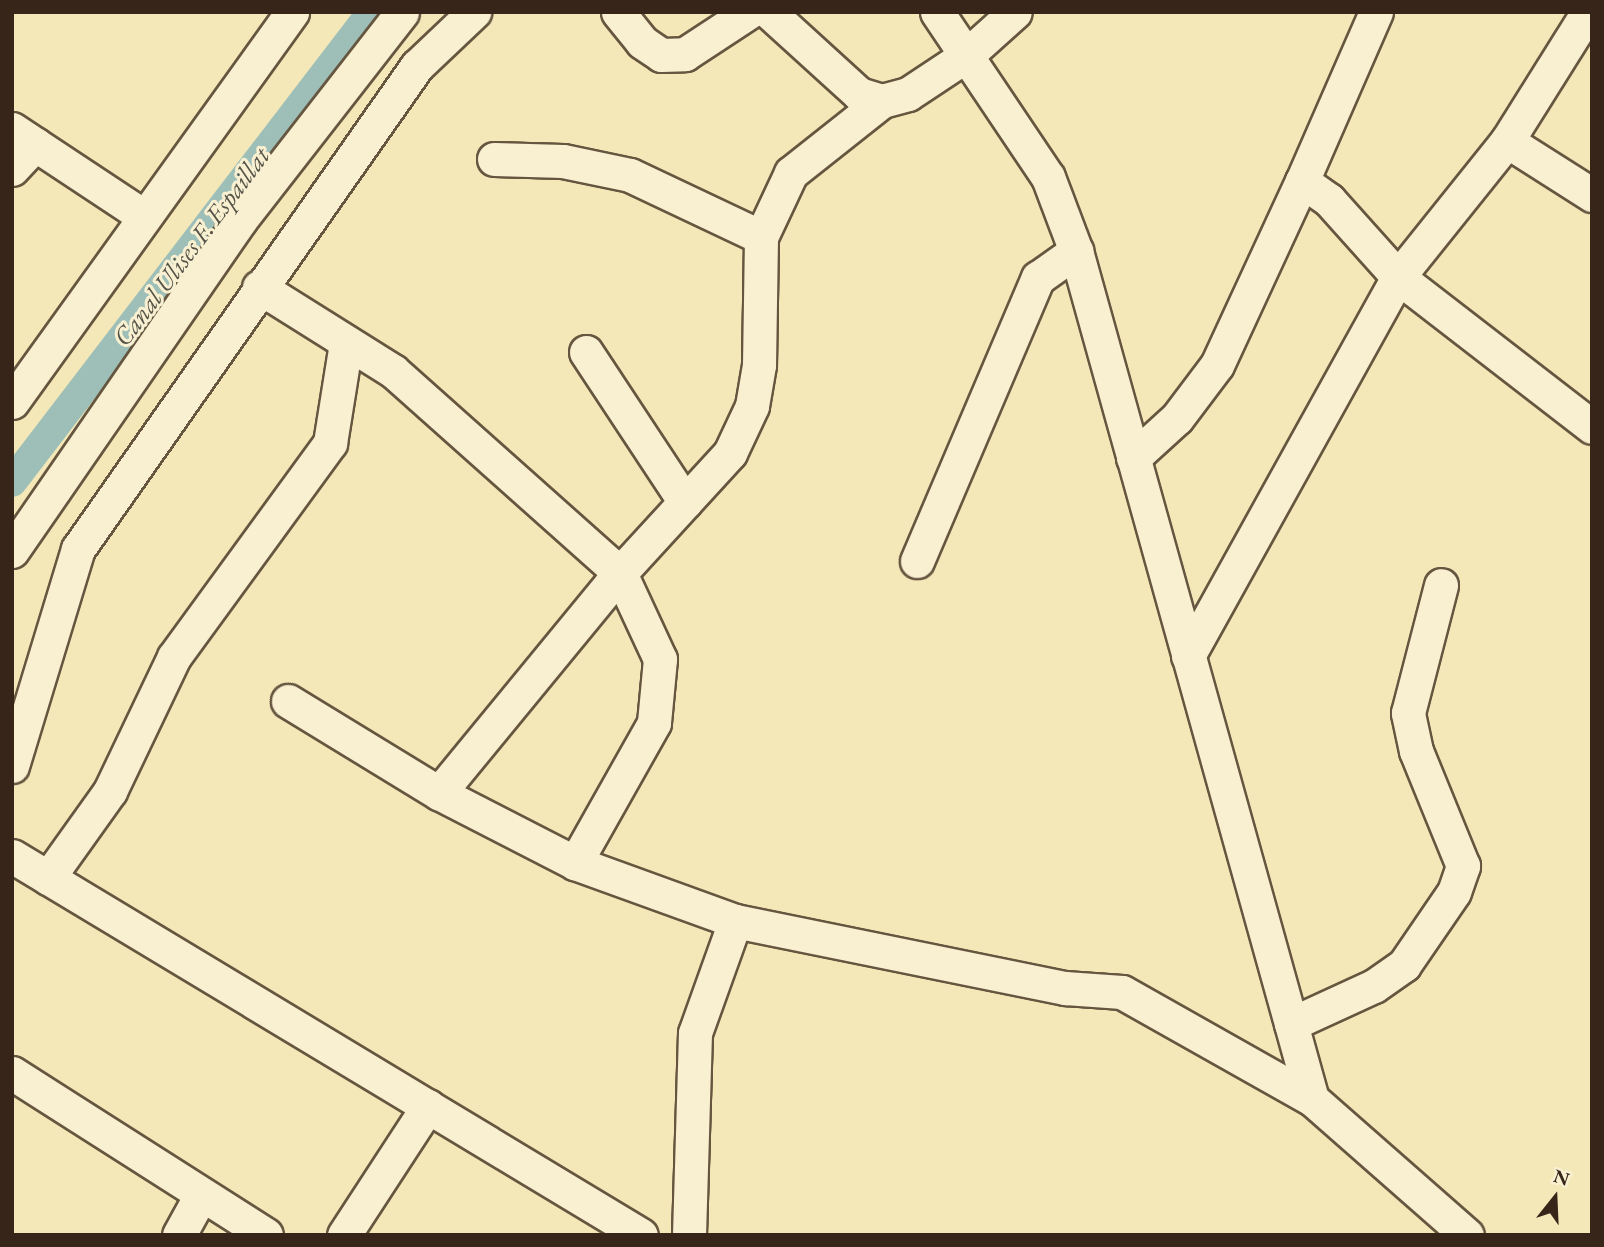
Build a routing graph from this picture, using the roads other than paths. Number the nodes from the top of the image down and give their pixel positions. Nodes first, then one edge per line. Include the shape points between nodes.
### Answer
1 (292, 12) edge
2 (402, 12) edge
3 (474, 12) edge
4 (618, 12) edge
5 (749, 12) edge
6 (769, 12) edge
7 (937, 12) edge
8 (1015, 12) edge
9 (1588, 12) edge
10 (1374, 13) edge
11 (967, 55) junction
12 (882, 101) junction
13 (23, 136) edge
14 (1507, 141) junction
15 (494, 159) dead end
16 (12, 169) edge
17 (1303, 181) junction
18 (1592, 195) edge
19 (145, 217) junction
20 (761, 237) junction
21 (1076, 251) junction
22 (1398, 277) junction
23 (259, 287) junction
24 (346, 344) junction
25 (586, 352) dead end
26 (12, 402) edge
27 (1592, 427) edge
28 (1133, 458) junction
29 (685, 502) junction
30 (12, 551) edge
31 (917, 561) dead end
32 (620, 573) junction
33 (1441, 585) dead end
34 (1188, 656) junction
35 (288, 701) dead end
36 (12, 766) edge
37 (439, 793) junction
38 (12, 856) edge
39 (575, 863) junction
40 (48, 878) junction
41 (735, 921) junction
42 (1291, 1024) junction
43 (12, 1073) edge
44 (1312, 1099) junction
45 (428, 1106) junction
46 (201, 1195) junction
47 (179, 1235) edge
48 (266, 1235) edge
49 (344, 1235) edge
50 (641, 1235) edge
51 (689, 1235) edge
52 (1467, 1235) edge

1 - 19 street
2 - 30 street via 242,219
3 - 23 street via 417,66
4 - 5 street via 642,42 661,55 685,54
6 - 12 street via 859,94
7 - 11 street
8 - 11 street
9 - 14 street
10 - 17 street
11 - 12 street via 908,94
11 - 21 street via 1048,177
12 - 20 street via 791,173
13 - 16 street
13 - 19 street
14 - 18 street
14 - 22 street
15 - 20 street via 563,161 630,175
17 - 22 street via 1329,200
17 - 28 street via 1217,365 1177,418
19 - 26 street
20 - 29 street via 759,365 752,406 730,453
21 - 28 street
21 - 31 street via 1038,278
22 - 27 street
22 - 34 street
23 - 24 street
23 - 36 street via 78,549
24 - 32 street via 393,371
24 - 40 street via 330,443 174,657 110,791
25 - 29 street
28 - 34 street
29 - 32 street
32 - 37 street
32 - 39 street via 660,659 654,723
33 - 42 street via 1408,713 1419,762 1463,866 1454,892 1404,965 1374,986
34 - 42 street
35 - 37 street
37 - 39 street
38 - 40 street
39 - 41 street
40 - 45 street
41 - 44 street via 1065,988 1122,992
41 - 51 street via 695,1033
42 - 44 street
43 - 46 street
44 - 52 street
45 - 49 street
45 - 50 street
46 - 47 street
46 - 48 street

